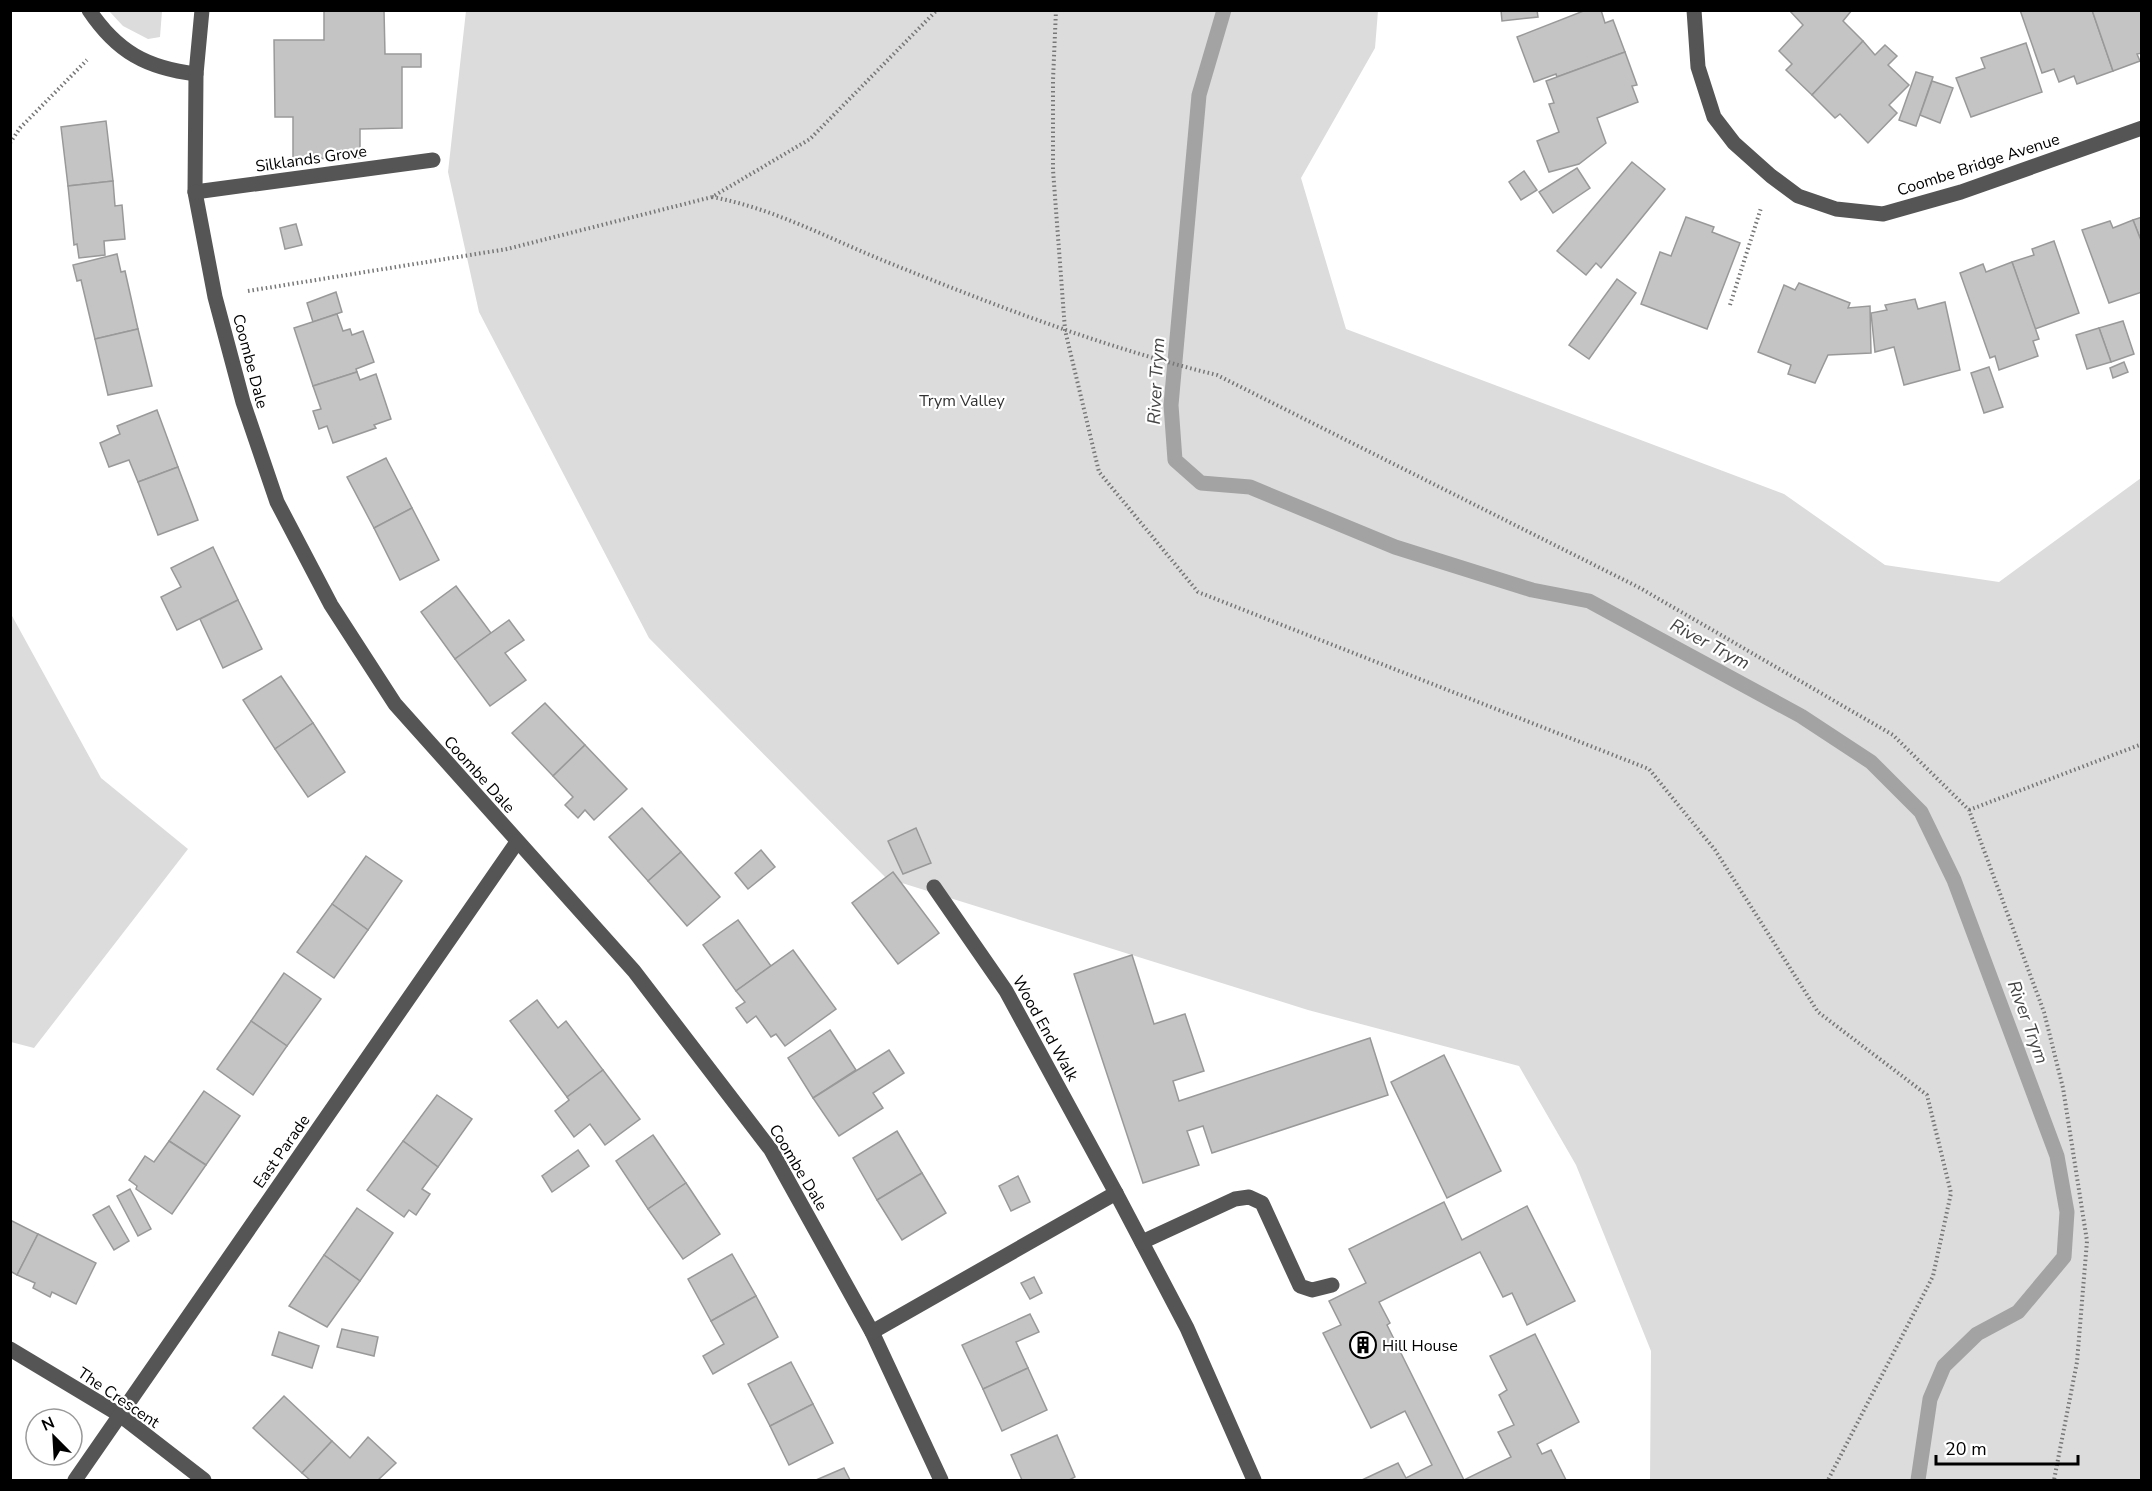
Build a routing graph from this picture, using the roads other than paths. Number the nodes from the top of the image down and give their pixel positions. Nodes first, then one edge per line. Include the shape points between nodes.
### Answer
1 (89, 10) edge
2 (202, 10) edge
3 (1694, 10) edge
4 (196, 74) junction
5 (2142, 129) edge
6 (433, 160) dead end
7 (195, 192) junction
8 (517, 842) junction
9 (934, 887) dead end
10 (1116, 1193) junction
11 (1142, 1242) junction
12 (1332, 1285) dead end
13 (872, 1332) junction
14 (10, 1349) edge
15 (120, 1415) junction
16 (75, 1480) edge
17 (204, 1480) edge
18 (941, 1480) edge
19 (1254, 1480) edge

1 - 4 street via 107,36 139,60 167,70
2 - 4 street, Coombe Dale
3 - 5 street, Coombe Bridge Avenue via 1698,67 1714,117 1734,143 1798,196 1836,209 1883,214 1961,192
4 - 7 street, Coombe Dale
6 - 7 street, Silklands Grove
7 - 8 street, Coombe Dale via 215,297 243,402 277,502 330,605 395,704
8 - 13 street, Coombe Dale via 634,970 771,1150
8 - 15 street, East Parade
9 - 10 street, Wood End Walk via 1006,991
10 - 11 street, Wood End Walk
10 - 13 street
11 - 12 street via 1235,1199 1249,1197 1262,1203 1300,1286 1312,1290
11 - 19 street, Wood End Walk via 1187,1328
13 - 18 street, Coombe Dale
14 - 15 street, The Crescent
15 - 16 street, East Parade
15 - 17 street, The Crescent

